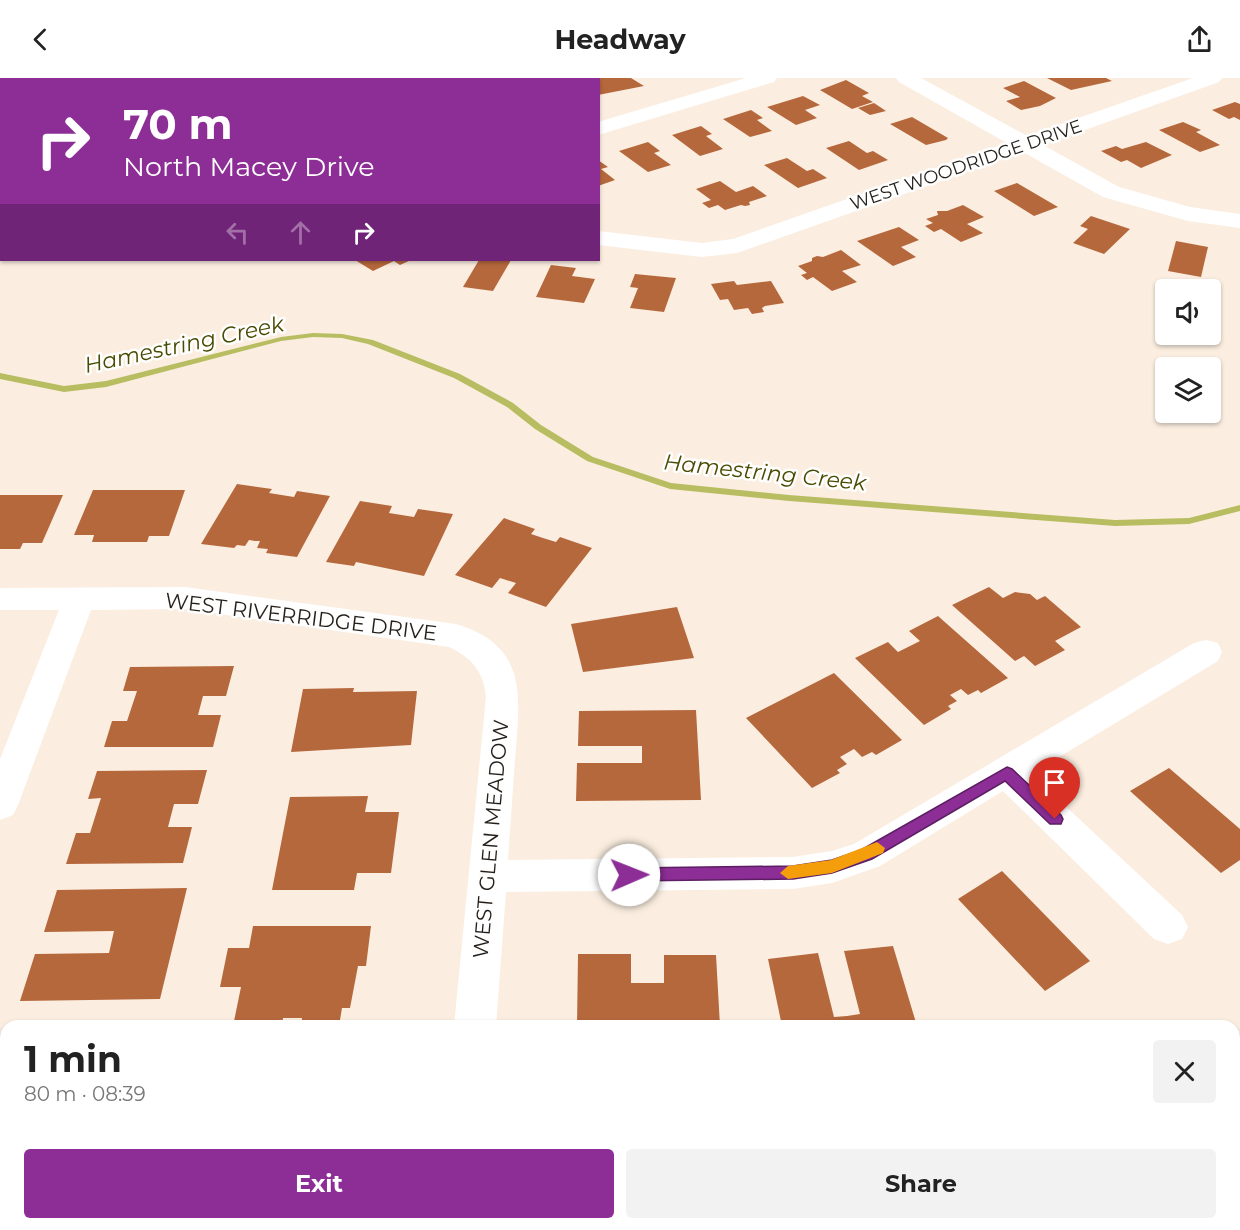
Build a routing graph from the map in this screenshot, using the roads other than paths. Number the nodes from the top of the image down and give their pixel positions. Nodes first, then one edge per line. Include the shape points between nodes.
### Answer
1 (767, 78) edge
2 (906, 78) edge
3 (1212, 78) edge
4 (600, 128) edge
5 (1023, 145) junction
6 (1240, 221) edge
7 (600, 238) edge
8 (0, 599) edge
9 (79, 599) junction
10 (1206, 652) dead end
11 (487, 656) joint
12 (1007, 773) junction
13 (0, 806) edge
14 (488, 876) junction
15 (1168, 927) dead end
16 (476, 1020) edge

1 - 4 street
2 - 5 street
3 - 5 street, WEST WOODRIDGE DRIVE
5 - 6 street via 1121,196 1188,214
5 - 7 street, WEST WOODRIDGE DRIVE via 737,246 702,249
8 - 9 street, WEST RIVERRIDGE DRIVE
9 - 11 street, WEST RIVERRIDGE DRIVE via 185,598 456,636
9 - 13 street
10 - 12 street
11 - 14 street, WEST GLEN MEADOW via 499,670 503,697
12 - 14 street via 867,855 832,867 793,873
12 - 15 street
14 - 16 street, WEST GLEN MEADOW

